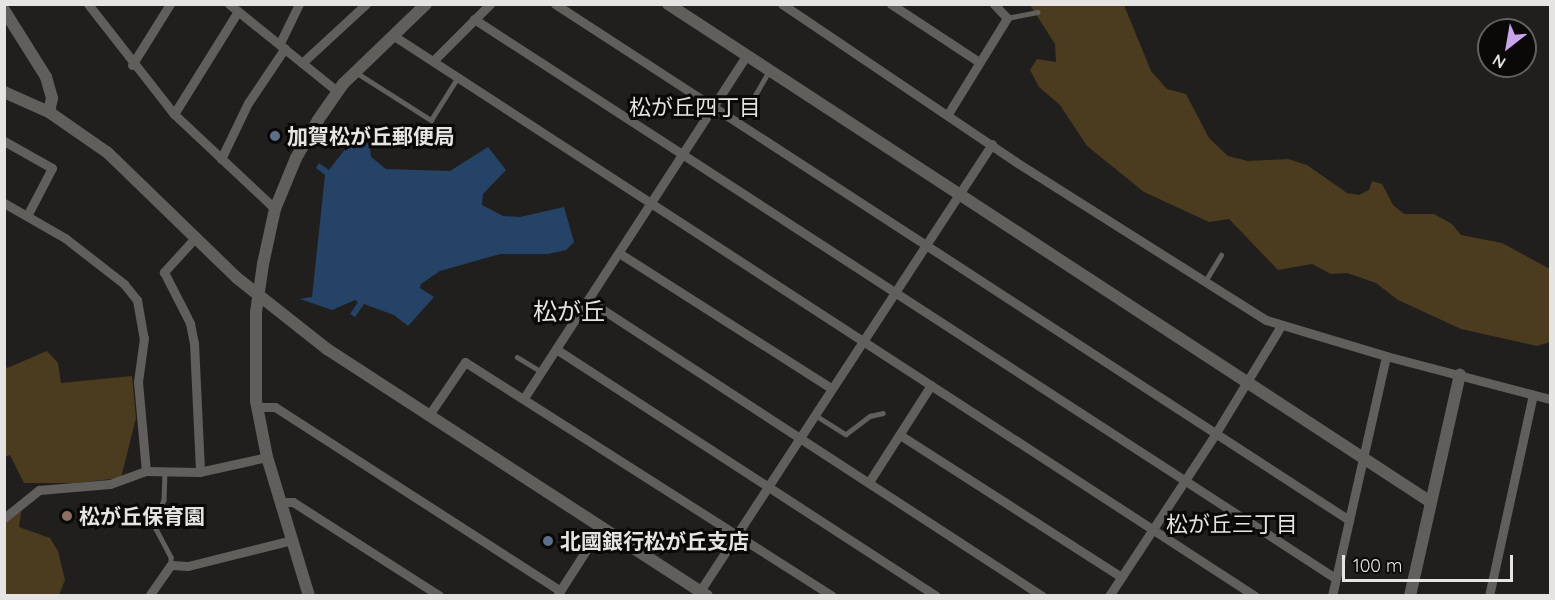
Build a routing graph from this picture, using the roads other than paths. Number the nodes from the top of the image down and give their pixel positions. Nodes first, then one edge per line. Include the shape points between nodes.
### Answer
1 (170, 4) edge
2 (229, 4) edge
3 (299, 4) edge
4 (366, 4) edge
5 (426, 4) edge
6 (490, 4) edge
7 (555, 4) edge
8 (668, 4) edge
9 (782, 4) edge
10 (891, 4) edge
11 (994, 4) edge
12 (92, 6) edge
13 (4, 10) edge
14 (238, 11) junction
15 (1037, 12) dead end
16 (1007, 18) junction
17 (474, 19) junction
18 (394, 36) junction
19 (282, 46) junction
20 (746, 56) junction
21 (433, 61) junction
22 (979, 62) junction
23 (302, 63) junction
24 (132, 65) junction
25 (769, 71) junction
26 (356, 72) junction
27 (458, 77) junction
28 (4, 92) edge
29 (337, 92) junction
30 (754, 97) dead end
31 (713, 107) junction
32 (49, 112) junction
33 (174, 114) junction
34 (948, 114) junction
35 (4, 141) edge
36 (992, 144) junction
37 (682, 155) junction
38 (221, 159) junction
39 (958, 195) junction
40 (4, 203) edge
41 (652, 203) junction
42 (275, 209) junction
43 (28, 214) junction
44 (194, 239) junction
45 (925, 246) junction
46 (619, 253) junction
47 (1221, 255) dead end
48 (1206, 280) junction
49 (895, 293) junction
50 (258, 297) junction
51 (588, 300) junction
52 (1281, 326) junction
53 (864, 341) junction
54 (556, 349) junction
55 (1386, 356) junction
56 (517, 357) dead end
57 (540, 371) junction
58 (1460, 375) junction
59 (1247, 384) junction
60 (931, 385) junction
61 (831, 388) junction
62 (1533, 395) junction
63 (524, 398) junction
64 (1551, 399) edge
65 (257, 407) junction
66 (883, 413) dead end
67 (429, 415) junction
68 (814, 415) junction
69 (900, 435) junction
70 (1214, 436) junction
71 (800, 438) junction
72 (267, 457) junction
73 (1363, 460) junction
74 (146, 471) junction
75 (165, 472) junction
76 (200, 472) junction
77 (1184, 481) junction
78 (869, 482) junction
79 (768, 485) junction
80 (1429, 501) junction
81 (281, 502) junction
82 (4, 518) edge
83 (1349, 520) junction
84 (601, 527) junction
85 (1153, 528) junction
86 (736, 534) junction
87 (292, 540) junction
88 (171, 565) junction
89 (1121, 577) junction
90 (1335, 578) junction
91 (558, 593) edge
92 (701, 594) edge
93 (149, 596) edge
94 (309, 596) edge
95 (440, 596) edge
96 (832, 596) edge
97 (936, 596) edge
98 (1042, 596) edge
99 (1109, 596) edge
100 (1255, 596) edge
101 (1332, 596) edge
102 (1410, 596) edge
103 (1489, 596) edge

1 - 24 street
2 - 14 street
3 - 19 street
4 - 23 street
5 - 18 street
6 - 17 street
7 - 31 street
8 - 20 street
9 - 34 street
10 - 22 street
11 - 16 street
12 - 24 street
13 - 32 street via 46,77 52,98
14 - 19 street
14 - 33 street
15 - 16 lane
16 - 22 street
17 - 21 street
17 - 37 street
18 - 21 street
18 - 26 street
19 - 23 street
19 - 38 street
20 - 25 street
20 - 31 street
21 - 27 street
22 - 34 street
23 - 29 street
24 - 33 street
25 - 30 lane
25 - 39 street
26 - 27 lane via 431,120
26 - 29 street
27 - 41 street
28 - 32 street
29 - 42 street via 296,158
31 - 37 street
31 - 45 street
32 - 44 street via 108,153
33 - 38 street
34 - 36 street
35 - 43 street via 52,168
36 - 39 street
36 - 48 street
37 - 41 street
37 - 49 street
38 - 42 street
39 - 45 street
39 - 59 street
40 - 43 street
41 - 46 street
41 - 53 street
42 - 50 street
43 - 74 street via 65,237 124,284 137,300 144,338 138,382
44 - 50 street
44 - 76 street via 164,272 190,323 194,343
45 - 49 street
45 - 70 street
46 - 51 street
46 - 61 street
47 - 48 lane
48 - 52 street
49 - 53 street
49 - 77 street
50 - 65 street
50 - 67 street via 327,349
51 - 54 street
51 - 71 street
52 - 55 street
52 - 59 street
53 - 60 street
53 - 61 street
54 - 57 street
54 - 79 street
55 - 58 street
55 - 73 street
56 - 57 lane
57 - 63 street
58 - 62 street
58 - 80 street
59 - 70 street
59 - 73 street
60 - 69 street
60 - 85 street
61 - 68 street
62 - 64 street
62 - 103 street
63 - 67 street via 465,363
63 - 86 street
65 - 72 street
65 - 91 street via 275,407
66 - 68 lane via 870,416 846,434
67 - 84 street
68 - 71 street
69 - 78 street
69 - 89 street
70 - 77 street
70 - 83 street
71 - 78 street
71 - 79 street
72 - 76 street
72 - 81 street
73 - 80 street
73 - 83 street
74 - 75 street
74 - 82 street via 110,484 39,490
75 - 76 street
75 - 88 lane via 164,500 154,525 171,557
77 - 85 street
77 - 90 street
78 - 98 street
79 - 86 street
79 - 97 street
80 - 102 street
81 - 87 street
81 - 95 street via 293,502
83 - 90 street
84 - 91 street
84 - 92 street
85 - 89 street
85 - 100 street
86 - 92 street
86 - 96 street
87 - 88 street via 188,566
87 - 94 street
88 - 93 street
89 - 99 street
90 - 101 street

